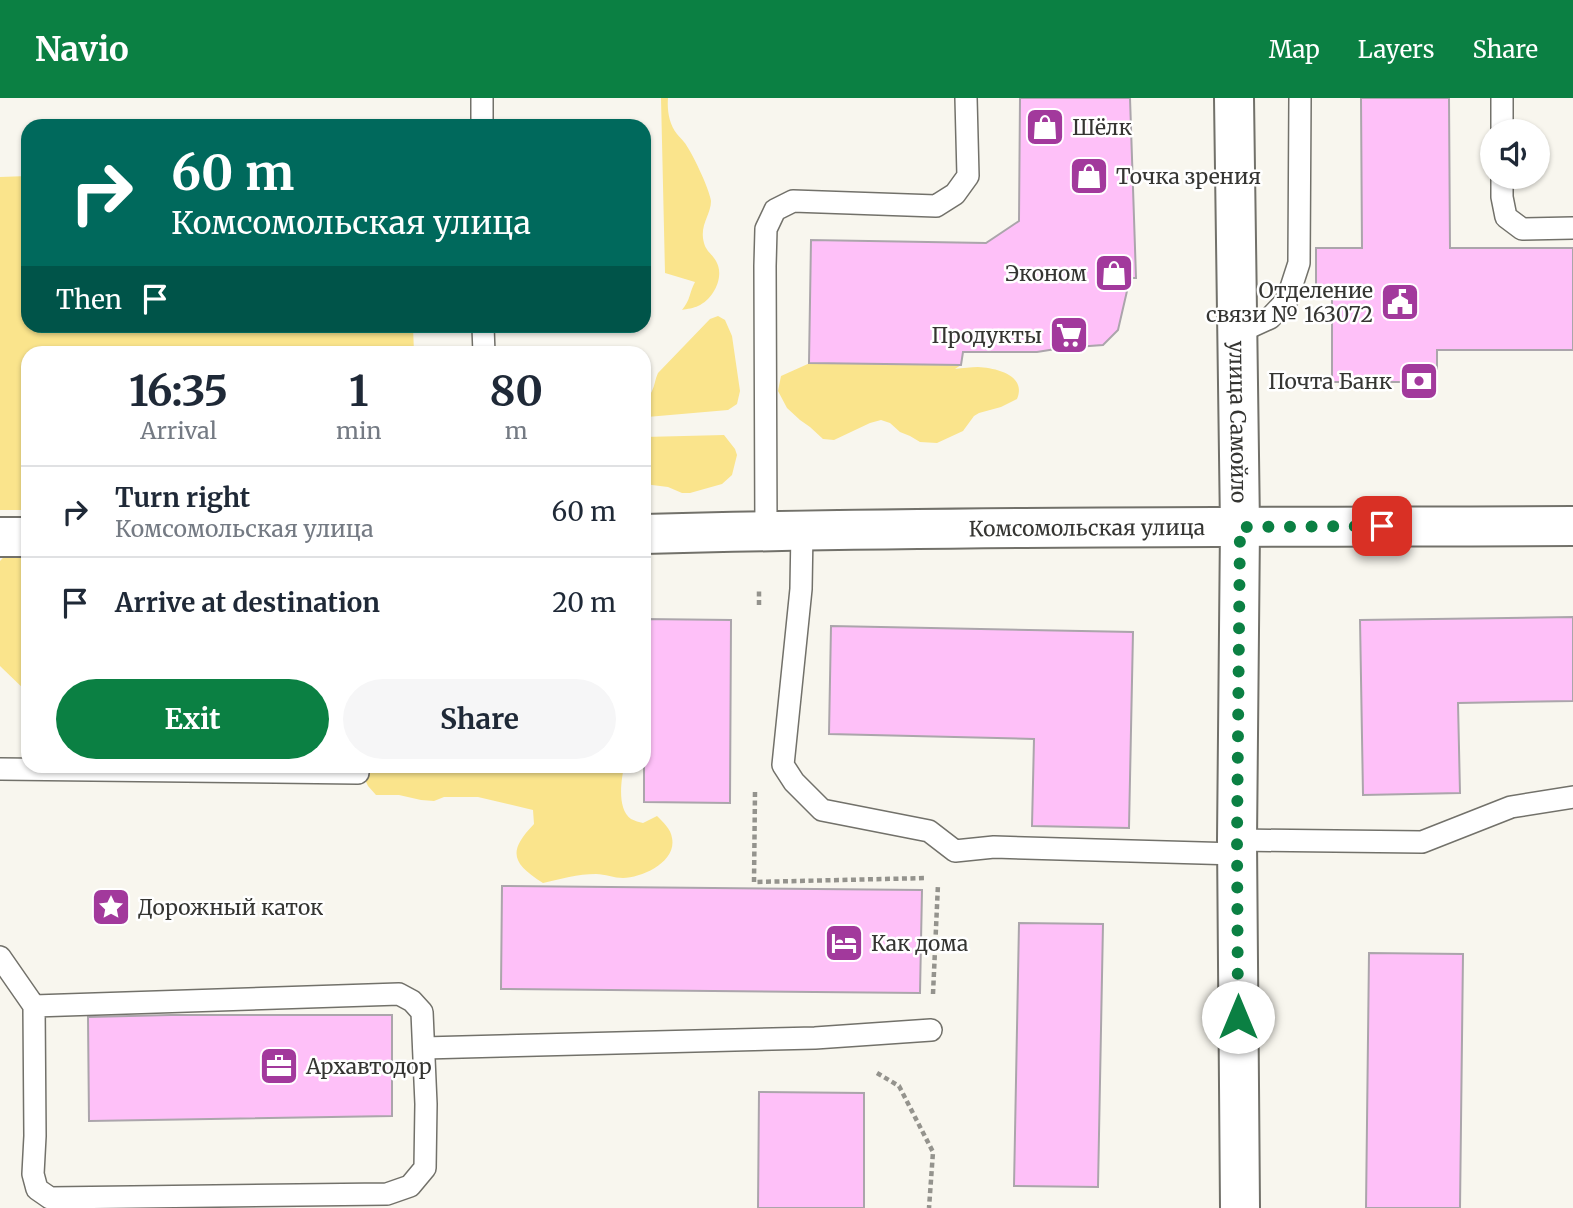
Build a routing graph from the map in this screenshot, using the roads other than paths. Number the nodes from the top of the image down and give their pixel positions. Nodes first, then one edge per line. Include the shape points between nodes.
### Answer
1 (482, 98) edge
2 (966, 98) edge
3 (1234, 98) edge
4 (1300, 98) edge
5 (1502, 98) edge
6 (482, 119) edge
7 (1502, 119) edge
8 (1502, 189) edge
9 (1573, 228) edge
10 (1237, 333) junction
11 (1573, 526) edge
12 (1240, 527) junction
13 (784, 531) junction
14 (651, 534) edge
15 (0, 537) edge
16 (21, 537) edge
17 (0, 769) edge
18 (21, 769) edge
19 (1573, 797) edge
20 (1237, 847) junction
21 (0, 957) edge
22 (34, 1006) junction
23 (931, 1030) road end
24 (424, 1048) junction
25 (1240, 1208) edge

1 - 6 lane
2 - 13 lane via 968,176 955,194 936,206 793,201 775,210 766,229
3 - 10 street, улица Самойло
4 - 10 lane via 1299,263 1287,300 1270,318
5 - 7 lane
8 - 9 lane via 1506,217 1522,229
10 - 12 street, улица Самойло
11 - 12 street, Комсомольская улица
12 - 13 street, Комсомольская улица
12 - 20 street, улица Самойло
13 - 14 street, Комсомольская улица
13 - 20 lane via 801,589 783,765 822,810 929,831 955,851
15 - 16 street
17 - 18 lane
19 - 20 lane via 1511,807 1422,842
20 - 25 street, улица Самойло
21 - 22 lane
22 - 24 lane via 399,994 422,1012
22 - 24 lane via 33,1174 37,1189 50,1198 387,1194 410,1186 425,1168
23 - 24 lane via 815,1038

